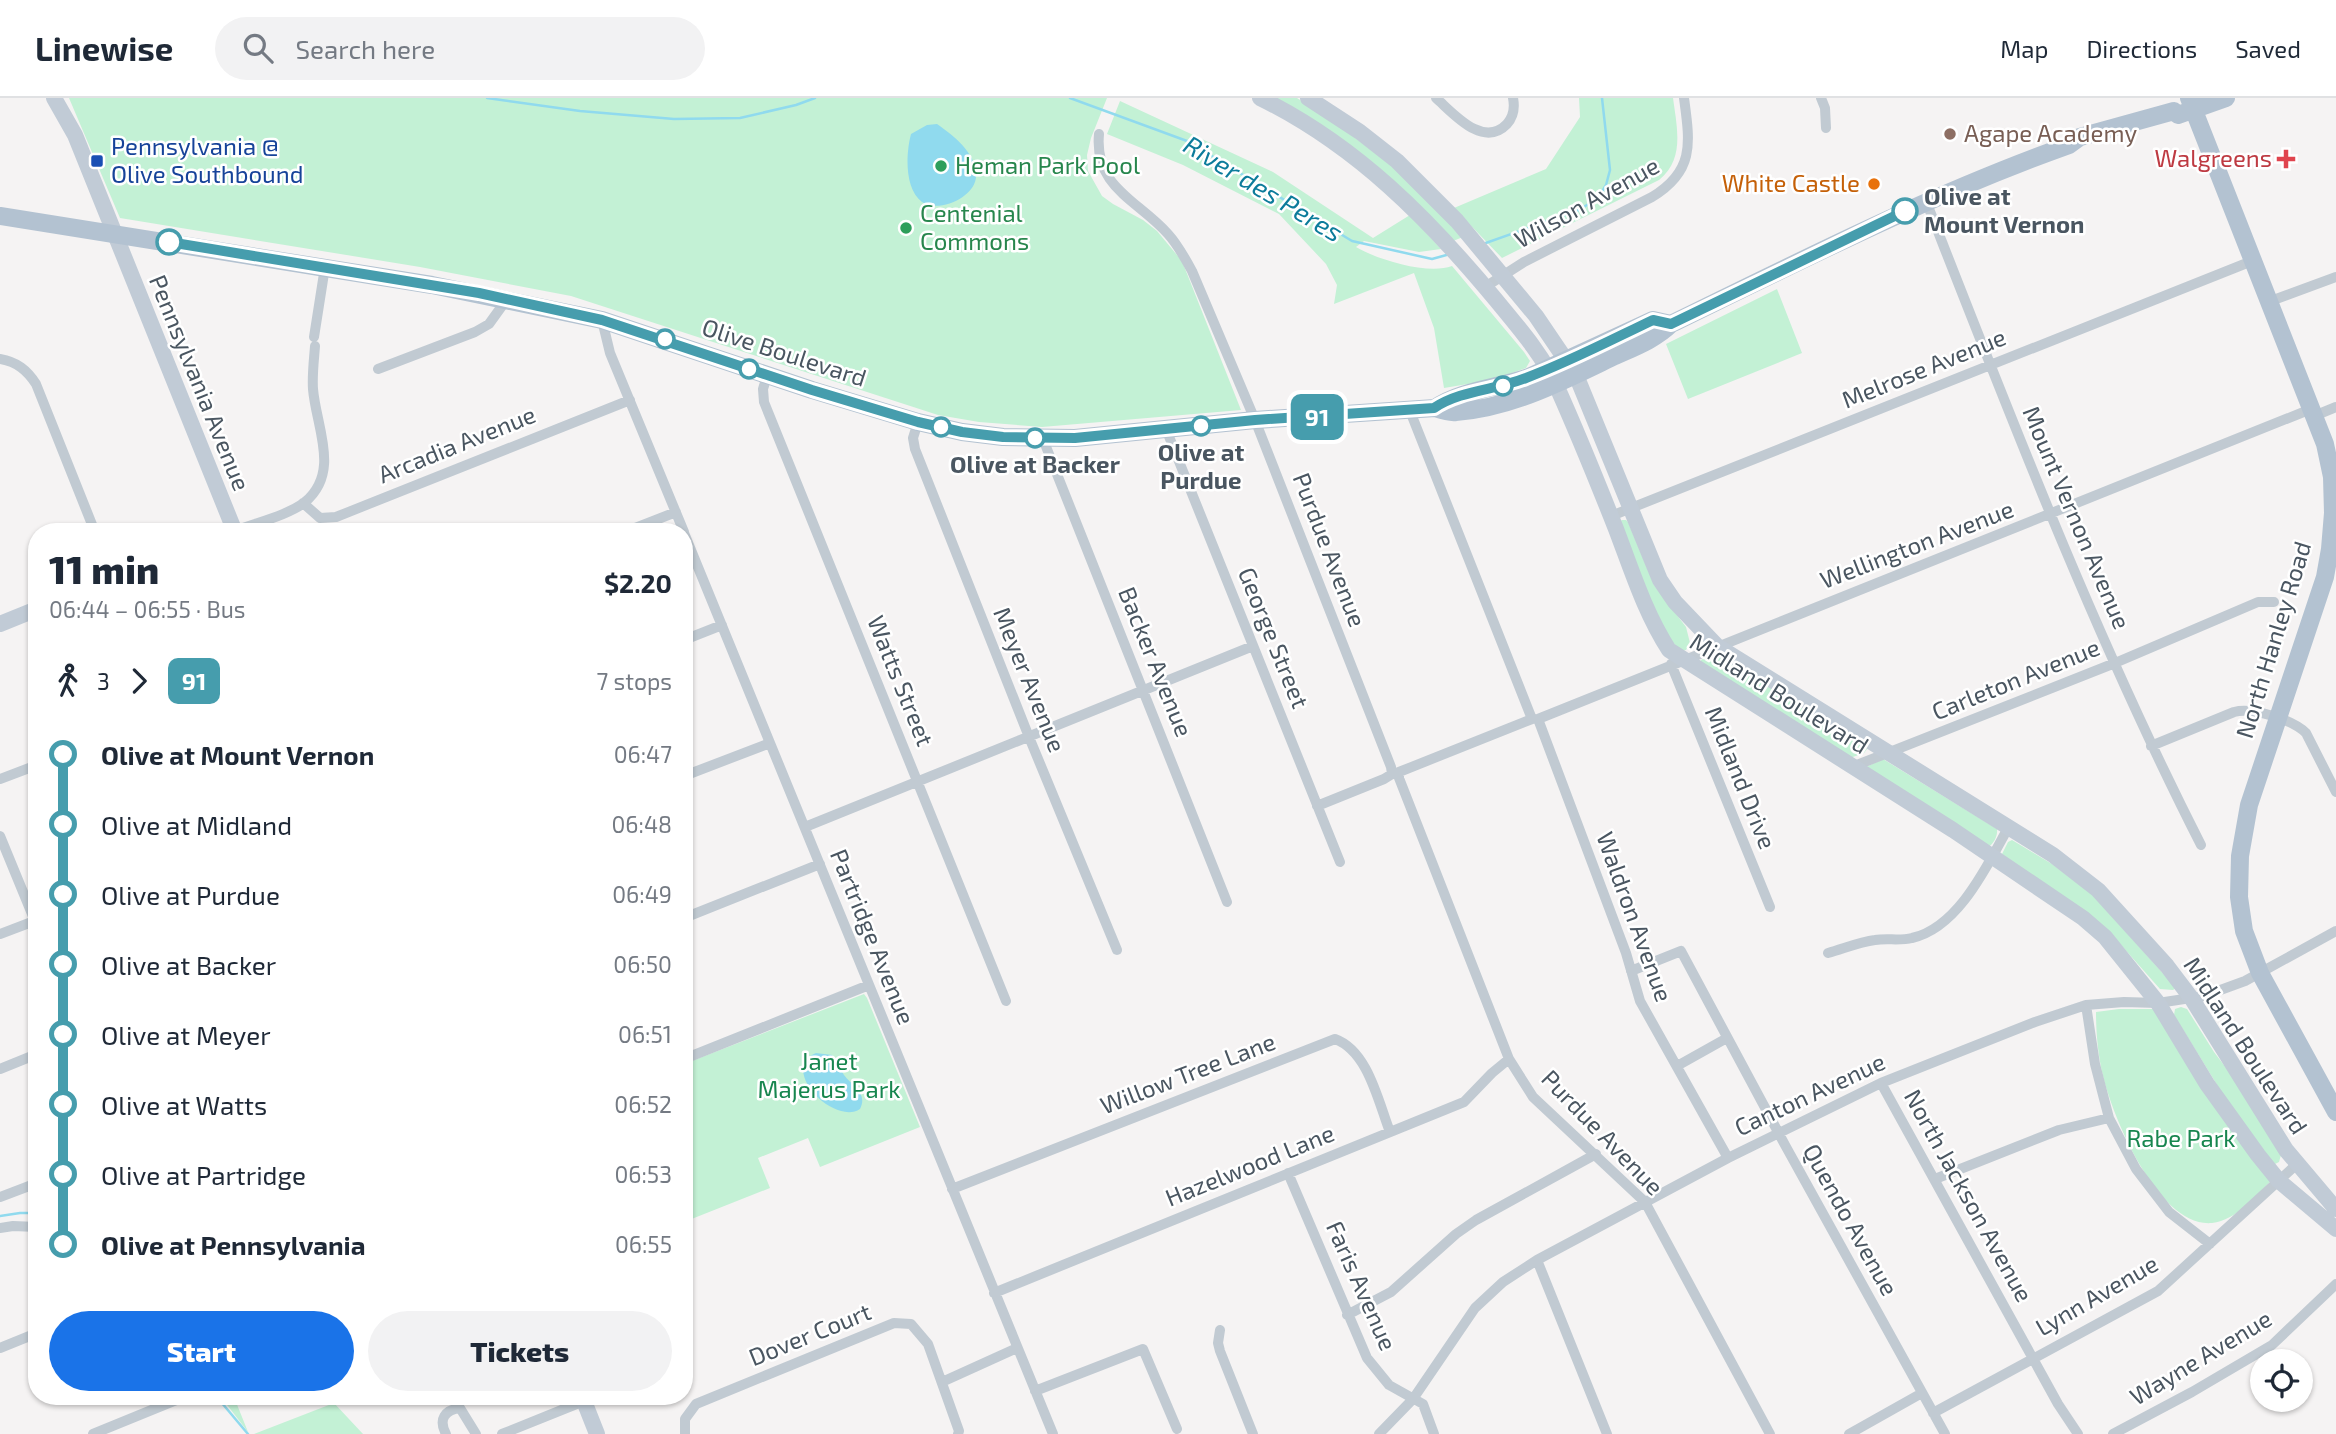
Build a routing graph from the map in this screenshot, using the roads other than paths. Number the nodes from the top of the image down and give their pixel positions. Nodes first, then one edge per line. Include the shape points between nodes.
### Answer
1 (54, 98) edge
2 (1260, 98) edge
3 (1308, 98) edge
4 (1436, 98) edge
5 (1513, 98) edge
6 (1684, 98) edge
7 (1821, 98) edge
8 (2226, 98) edge
9 (2187, 108) edge
10 (1826, 128) dead end
11 (1099, 134) dead end
12 (1926, 201) junction
13 (0, 216) edge
14 (113, 234) junction
15 (2252, 261) junction
16 (325, 267) junction
17 (1502, 275) junction
18 (2336, 277) edge
19 (1485, 287) junction
20 (507, 299) junction
21 (2268, 302) junction
22 (602, 320) junction
23 (0, 359) edge
24 (1990, 366) junction
25 (1572, 367) junction
26 (378, 369) dead end
27 (767, 376) junction
28 (1552, 376) junction
29 (630, 400) junction
30 (2336, 407) edge
31 (1410, 411) junction
32 (2312, 413) junction
33 (1255, 420) junction
34 (918, 422) junction
35 (1167, 429) junction
36 (1043, 439) junction
37 (303, 503) junction
38 (1630, 508) junction
39 (676, 512) junction
40 (2335, 512) edge
41 (2052, 515) junction
42 (1611, 516) junction
43 (91, 523) edge
44 (230, 523) edge
45 (255, 523) edge
46 (648, 523) edge
47 (680, 523) edge
48 (693, 555) edge
49 (2274, 602) dead end
50 (28, 613) edge
51 (0, 624) edge
52 (722, 625) junction
53 (693, 636) edge
54 (1253, 646) junction
55 (1717, 646) junction
56 (1677, 662) junction
57 (2115, 663) junction
58 (1143, 691) junction
59 (1535, 719) junction
60 (2278, 719) junction
61 (1029, 737) junction
62 (770, 743) junction
63 (2151, 746) junction
64 (1886, 752) junction
65 (1852, 766) junction
66 (28, 768) edge
67 (693, 773) edge
68 (1396, 773) junction
69 (0, 779) edge
70 (919, 781) junction
71 (2336, 792) edge
72 (1317, 806) junction
73 (805, 827) junction
74 (2008, 828) junction
75 (0, 835) edge
76 (2201, 845) dead end
77 (1993, 856) junction
78 (1340, 862) dead end
79 (820, 863) junction
80 (1227, 902) dead end
81 (28, 903) edge
82 (1770, 907) dead end
83 (693, 914) edge
84 (28, 925) edge
85 (2336, 931) edge
86 (0, 934) edge
87 (1117, 950) dead end
88 (1828, 953) dead end
89 (1631, 971) junction
90 (2260, 973) junction
91 (869, 985) junction
92 (2192, 999) junction
93 (1006, 1001) dead end
94 (2158, 1003) junction
95 (2086, 1005) junction
96 (1727, 1038) junction
97 (693, 1055) edge
98 (28, 1058) edge
99 (1509, 1059) junction
100 (1677, 1066) junction
101 (0, 1069) edge
102 (1881, 1083) junction
103 (2336, 1112) edge
104 (2109, 1118) junction
105 (1390, 1132) junction
106 (1779, 1133) junction
107 (1596, 1154) junction
108 (1728, 1158) junction
109 (2297, 1164) junction
110 (1288, 1173) junction
111 (1935, 1179) junction
112 (2279, 1181) junction
113 (28, 1187) edge
114 (952, 1189) junction
115 (0, 1198) edge
116 (1645, 1202) junction
117 (2336, 1209) edge
118 (28, 1227) edge
119 (0, 1228) edge
120 (2336, 1229) edge
121 (2210, 1244) junction
122 (1537, 1260) junction
123 (2336, 1284) edge
124 (994, 1293) junction
125 (1347, 1315) junction
126 (1220, 1330) dead end
127 (28, 1337) edge
128 (0, 1348) edge
129 (1017, 1348) junction
130 (2033, 1358) junction
131 (942, 1382) junction
132 (1035, 1391) junction
133 (1922, 1393) junction
134 (1413, 1399) junction
135 (166, 1405) edge
136 (569, 1405) edge
137 (585, 1405) edge
138 (1933, 1413) junction
139 (1177, 1429) dead end
140 (107, 1432) edge
141 (93, 1434) edge
142 (446, 1434) edge
143 (476, 1434) edge
144 (502, 1434) edge
145 (597, 1434) edge
146 (685, 1434) edge
147 (958, 1434) edge
148 (1053, 1434) edge
149 (1253, 1434) edge
150 (1379, 1434) edge
151 (1434, 1434) edge
152 (1607, 1434) edge
153 (1770, 1434) edge
154 (1849, 1434) edge
155 (1945, 1434) edge
156 (2078, 1434) edge
157 (2113, 1434) edge

1 - 14 main road, Pennsylvania Avenue via 75,135
2 - 19 main road, Midland Boulevard via 1292,113 1372,170 1407,201
3 - 17 main road, Midland Boulevard via 1397,161
4 - 5 street via 1468,125 1489,132 1501,129 1512,116
6 - 17 street, Wilson Avenue via 1688,149 1683,168 1671,184
7 - 10 street
8 - 9 main road, Olive Boulevard
9 - 12 main road, Olive Boulevard via 2176,122 2080,148 2069,145
9 - 15 main road, North Hanley Road
11 - 33 street, Purdue Avenue via 1097,151 1109,180 1167,232 1185,256
12 - 24 street, Mount Vernon Avenue
12 - 25 main road, Olive Boulevard via 1671,324 1661,334
13 - 14 main road, Olive Boulevard
14 - 16 main road, Olive Boulevard
14 - 44 main road, Pennsylvania Avenue
15 - 21 main road, North Hanley Road
15 - 24 street, Melrose Avenue
16 - 20 main road, Olive Boulevard
16 - 37 street via 313,392 322,428 323,467 319,484
17 - 19 street, Wilson Avenue
17 - 25 main road, Midland Boulevard
18 - 21 street
19 - 28 main road, Midland Boulevard
20 - 22 main road, Olive Boulevard
20 - 26 street via 489,324 475,332
21 - 32 main road, North Hanley Road
22 - 27 main road, Olive Boulevard
22 - 29 street, Partridge Avenue
23 - 43 street via 23,368 36,384
24 - 38 street, Melrose Avenue
24 - 41 street, Mount Vernon Avenue
25 - 28 main road, Olive Boulevard
25 - 38 main road, Midland Boulevard
27 - 34 main road, Olive Boulevard
27 - 70 street, Watts Street via 764,402
28 - 31 main road, Olive Boulevard
28 - 42 main road, Midland Boulevard
29 - 37 street, Arcadia Avenue via 336,517 320,518
29 - 39 street, Partridge Avenue
30 - 32 street, Wellington Avenue
31 - 33 main road, Olive Boulevard
31 - 59 street, Waldron Avenue
32 - 40 main road, North Hanley Road via 2325,444
32 - 41 street, Wellington Avenue
33 - 35 main road, Olive Boulevard
33 - 68 street, Purdue Avenue
34 - 36 main road, Olive Boulevard via 962,432
34 - 61 street, Meyer Avenue via 915,449
35 - 36 main road, Olive Boulevard
35 - 54 street, George Street
36 - 58 street, Backer Avenue
37 - 45 street
38 - 42 street, Melrose Avenue
38 - 55 main road, Midland Boulevard via 1660,580
39 - 46 street
39 - 47 street, Partridge Avenue
40 - 60 main road, North Hanley Road via 2325,577
41 - 55 street, Wellington Avenue
41 - 57 street, Mount Vernon Avenue
42 - 56 main road, Midland Boulevard via 1651,621
48 - 52 street, Partridge Avenue
49 - 57 street, Carleton Avenue via 2258,602
50 - 51 main road
52 - 53 street
52 - 62 street, Partridge Avenue
54 - 58 street
54 - 72 street, George Street
55 - 56 street, Wellington Avenue
55 - 64 main road, Midland Boulevard
56 - 59 street, Wellington Avenue
56 - 65 main road, Midland Boulevard
56 - 82 street, Midland Drive
57 - 63 street, Mount Vernon Avenue
57 - 64 street, Carleton Avenue
58 - 61 street
58 - 80 street, Backer Avenue
59 - 68 street, Wellington Avenue
59 - 89 street, Waldron Avenue
60 - 63 street via 2245,709
60 - 71 street via 2306,733
60 - 90 main road, North Hanley Road via 2249,805 2240,856 2244,931
61 - 70 street
61 - 87 street, Meyer Avenue
62 - 67 street
62 - 73 street, Partridge Avenue
63 - 76 street, Mount Vernon Avenue
64 - 65 street, Carleton Avenue
64 - 74 main road, Midland Boulevard
65 - 77 main road, Midland Boulevard
66 - 69 street
68 - 72 street, Wellington Avenue
68 - 99 street, Purdue Avenue
70 - 73 street
70 - 93 street, Watts Street
72 - 78 street, George Street
73 - 79 street, Partridge Avenue
74 - 77 street
74 - 92 main road, Midland Boulevard via 2098,890
75 - 81 street
77 - 88 street via 1957,909 1938,928 1910,939 1875,940
77 - 94 main road, Midland Boulevard via 2105,937
79 - 83 street
79 - 91 street, Partridge Avenue
84 - 86 street
85 - 90 street, Canton Avenue
89 - 96 street, Quendo Avenue via 1681,951
89 - 100 street, Waldron Avenue via 1640,1001
90 - 92 street, Canton Avenue via 2228,989
90 - 103 main road, North Hanley Road
91 - 97 street
91 - 114 street, Partridge Avenue
92 - 94 street, Canton Avenue
92 - 109 main road, Midland Boulevard
94 - 95 street, Canton Avenue
94 - 112 main road, Midland Boulevard via 2231,1121
95 - 102 street, Canton Avenue
95 - 104 street
96 - 100 street
96 - 106 street, Quendo Avenue
98 - 101 street
99 - 105 street, Hazelwood Lane via 1464,1102
99 - 107 street, Purdue Avenue via 1534,1097
100 - 108 street, Waldron Avenue
102 - 106 street, Canton Avenue
102 - 111 street, North Jackson Avenue
104 - 111 street via 2059,1130
104 - 121 street via 2136,1169 2169,1212
105 - 110 street, Hazelwood Lane
105 - 114 street, Willow Tree Lane via 1362,1061 1347,1043 1335,1039
106 - 108 street, Canton Avenue
106 - 133 street, Quendo Avenue
107 - 116 street, Purdue Avenue
107 - 125 street via 1476,1220 1391,1292
108 - 116 street, Canton Avenue
109 - 112 street, Lynn Avenue
109 - 117 main road, Midland Boulevard
110 - 124 street, Hazelwood Lane
110 - 125 street, Faris Avenue
111 - 130 street, North Jackson Avenue
112 - 120 main road, Midland Boulevard
112 - 121 street, Lynn Avenue
113 - 115 street
114 - 124 street, Partridge Avenue
116 - 122 street, Canton Avenue
116 - 153 street, Purdue Avenue
118 - 119 street
121 - 130 street, Lynn Avenue via 2158,1290
122 - 134 street, Canton Avenue via 1475,1308
122 - 152 street
123 - 157 street, Wayne Avenue via 2272,1345
124 - 129 street, Partridge Avenue
125 - 134 street, Faris Avenue via 1360,1346 1381,1377
126 - 149 street via 1220,1351
127 - 128 street
129 - 131 street
129 - 132 street, Partridge Avenue
130 - 138 street, Lynn Avenue
130 - 156 street, North Jackson Avenue
131 - 146 street, Dover Court via 928,1344 916,1328 894,1323 696,1404 685,1419
131 - 147 street
132 - 139 street via 1143,1349
132 - 148 street, Partridge Avenue
133 - 138 street, Quendo Avenue
133 - 154 street
134 - 150 street, Canton Avenue
134 - 151 street, Faris Avenue via 1425,1408
135 - 140 street
136 - 144 street
137 - 145 main road
138 - 155 street, Quendo Avenue
140 - 141 street
142 - 143 street via 443,1415 460,1408

